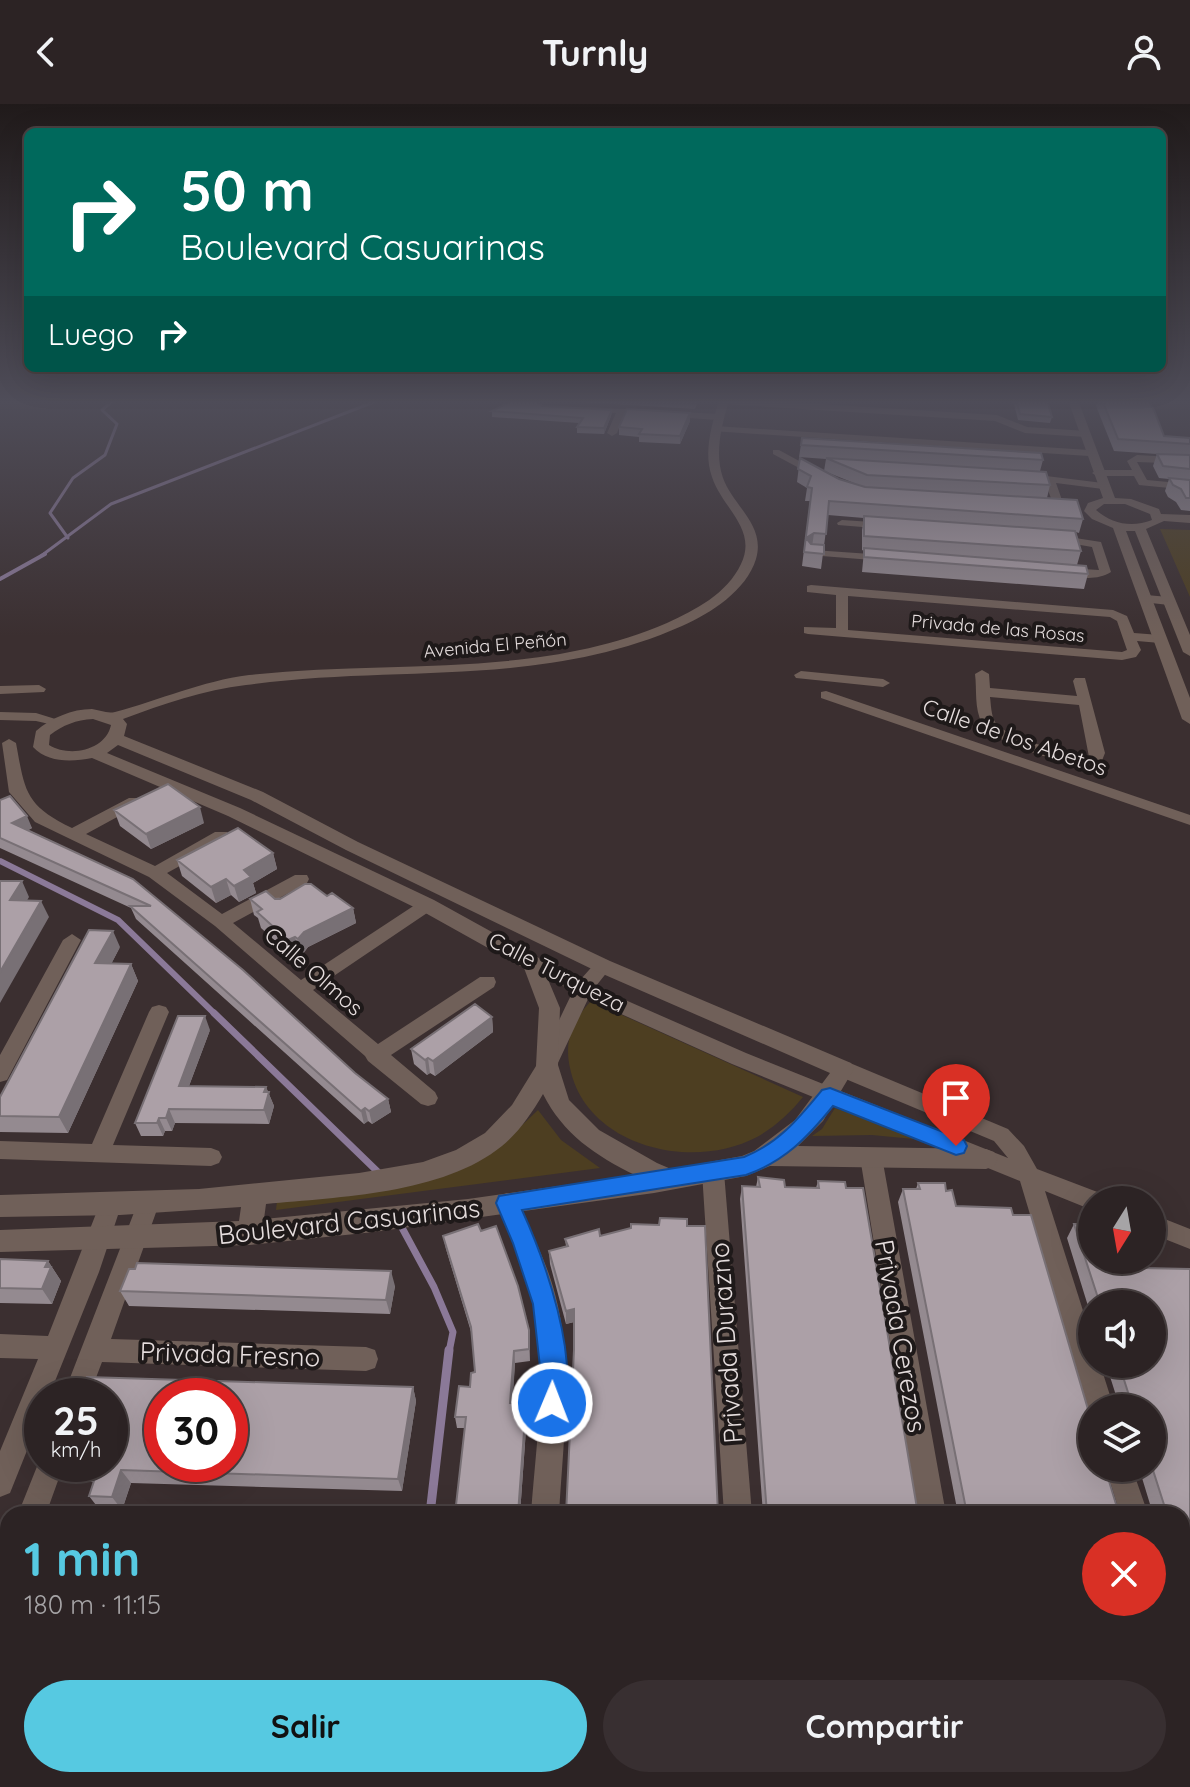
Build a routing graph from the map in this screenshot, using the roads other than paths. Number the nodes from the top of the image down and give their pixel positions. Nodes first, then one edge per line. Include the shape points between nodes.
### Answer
1 (718, 479) edge
2 (825, 479) edge
3 (1042, 479) edge
4 (1049, 479) junction
5 (1078, 479) edge
6 (1101, 479) edge
7 (1127, 479) edge
8 (1134, 479) edge
9 (831, 482) edge
10 (1190, 487) edge
11 (1110, 500) junction
12 (1127, 501) junction
13 (1031, 505) edge
14 (1159, 517) junction
15 (1190, 519) edge
16 (1118, 526) junction
17 (903, 527) edge
18 (1139, 527) junction
19 (842, 533) junction
20 (1042, 537) edge
21 (813, 553) edge
22 (1102, 558) junction
23 (905, 560) edge
24 (1131, 560) junction
25 (1048, 571) edge
26 (811, 589) dead end
27 (842, 592) junction
28 (1146, 599) junction
29 (1169, 601) junction
30 (808, 630) dead end
31 (842, 633) junction
32 (1129, 636) junction
33 (1160, 639) junction
34 (1189, 646) edge
35 (884, 666) dead end
36 (982, 674) dead end
37 (801, 675) dead end
38 (1080, 681) dead end
39 (883, 683) junction
40 (39, 689) dead end
41 (0, 690) edge
42 (985, 692) junction
43 (826, 695) dead end
44 (1084, 701) junction
45 (879, 714) junction
46 (0, 716) edge
47 (113, 718) junction
48 (1190, 719) edge
49 (58, 722) junction
50 (116, 738) junction
51 (9, 743) dead end
52 (1039, 748) junction
53 (92, 752) junction
54 (1022, 764) junction
55 (137, 800) edge
56 (1190, 820) edge
57 (71, 835) junction
58 (221, 836) edge
59 (155, 873) junction
60 (301, 879) dead end
61 (427, 905) junction
62 (221, 922) junction
63 (72, 940) dead end
64 (532, 963) junction
65 (603, 966) junction
66 (487, 982) dead end
67 (583, 989) junction
68 (299, 990) junction
69 (159, 1012) dead end
70 (375, 1056) junction
71 (547, 1067) junction
72 (843, 1069) junction
73 (0, 1074) edge
74 (830, 1096) junction
75 (428, 1098) dead end
76 (0, 1150) edge
77 (99, 1153) junction
78 (771, 1156) junction
79 (211, 1157) dead end
80 (871, 1157) junction
81 (986, 1159) junction
82 (713, 1172) junction
83 (1029, 1175) junction
84 (668, 1179) junction
85 (1078, 1194) edge
86 (255, 1196) junction
87 (507, 1203) junction
88 (148, 1204) junction
89 (0, 1206) edge
90 (110, 1206) junction
91 (1166, 1230) edge
92 (250, 1234) junction
93 (1190, 1239) edge
94 (137, 1240) junction
95 (0, 1241) edge
96 (97, 1241) junction
97 (0, 1346) edge
98 (55, 1348) junction
99 (94, 1350) junction
100 (366, 1359) dead end
101 (83, 1378) edge
102 (1097, 1394) edge
103 (44, 1482) edge
104 (1124, 1482) edge
105 (0, 1483) edge
106 (35, 1506) edge
107 (546, 1506) edge
108 (737, 1506) edge
109 (931, 1506) edge
110 (1131, 1506) edge

1 - 47 street, Avenida El Peñón via 743,516 751,554 730,589 672,627 595,653 539,662 233,682 173,695
2 - 9 street
3 - 4 street
4 - 5 street
4 - 13 street via 1058,503
6 - 11 street
7 - 12 street
8 - 10 street via 1148,485
11 - 12 street
11 - 16 street via 1092,505 1090,511
12 - 14 street
14 - 15 street
14 - 18 street via 1154,524
16 - 18 street
16 - 24 street
17 - 19 street
18 - 29 street
19 - 21 street
19 - 23 street
20 - 22 street via 1094,542
22 - 24 street
22 - 25 street via 1102,574
24 - 28 street
26 - 27 street, Privada de las Rosas
27 - 31 street
27 - 32 street, Privada de las Rosas via 1113,614 1123,619
28 - 29 street
28 - 33 street
29 - 34 street
30 - 31 street, Privada de las Rosas
31 - 32 street, Privada de las Rosas via 1122,656 1134,650
32 - 33 street
33 - 48 street
35 - 39 street
36 - 42 street
37 - 39 street
38 - 44 street
39 - 45 street
40 - 41 street
42 - 44 street
42 - 52 street via 992,729
43 - 45 street, Calle de los Abetos
44 - 52 street via 1096,760 1080,761
45 - 54 street, Calle de los Abetos
46 - 49 street
47 - 49 street via 87,714
47 - 50 street via 120,728
49 - 53 street via 42,734 43,750 60,756
50 - 53 street
50 - 65 street, Calle Turqueza via 257,796
51 - 57 street, Calle Olmos via 17,792 26,806
52 - 54 street
53 - 61 street, Calle Turqueza via 234,812
54 - 56 street, Calle de los Abetos
55 - 57 street
57 - 59 street, Calle Olmos
58 - 59 street
59 - 62 street, Calle Olmos
60 - 62 street, Calle Olmos
61 - 64 street, Calle Turqueza
61 - 68 street
62 - 68 street, Calle Olmos
63 - 73 street
64 - 67 street, Calle Turqueza
64 - 71 street via 550,1015
65 - 67 street, Boulevard Casuarinas
65 - 72 street, Calle Turqueza
66 - 70 street
67 - 71 street, Boulevard Casuarinas
67 - 74 street, Calle Turqueza
68 - 70 street, Calle Olmos
69 - 77 street
70 - 75 street, Calle Olmos
71 - 84 street via 564,1109 588,1136
71 - 86 street, Boulevard Casuarinas via 527,1103 498,1136 446,1165
72 - 74 street, Boulevard Casuarinas
72 - 83 street, Calle Turqueza via 1001,1135
74 - 78 street, Boulevard Casuarinas via 797,1136
74 - 81 street, Calle Turqueza
76 - 77 street
77 - 79 street
78 - 80 street
78 - 82 street, Boulevard Casuarinas
80 - 81 street
80 - 109 street, Privada Cerezos
81 - 83 street, Calle Turqueza
82 - 84 street, Boulevard Casuarinas
82 - 108 street, Privada Durazno
83 - 85 street, Calle Turqueza
83 - 102 street
84 - 87 street, Boulevard Casuarinas
86 - 88 street, Boulevard Casuarinas
86 - 92 street
87 - 92 street, Boulevard Casuarinas
87 - 107 street via 545,1304 554,1376
88 - 90 street, Boulevard Casuarinas
88 - 94 street
89 - 90 street, Boulevard Casuarinas
90 - 96 street
91 - 93 street
92 - 94 street, Boulevard Casuarinas
94 - 96 street, Boulevard Casuarinas
94 - 99 street
95 - 96 street, Boulevard Casuarinas
96 - 98 street
97 - 98 street
98 - 105 street
99 - 100 street, Privada Fresno
99 - 101 street
103 - 106 street
104 - 110 street

